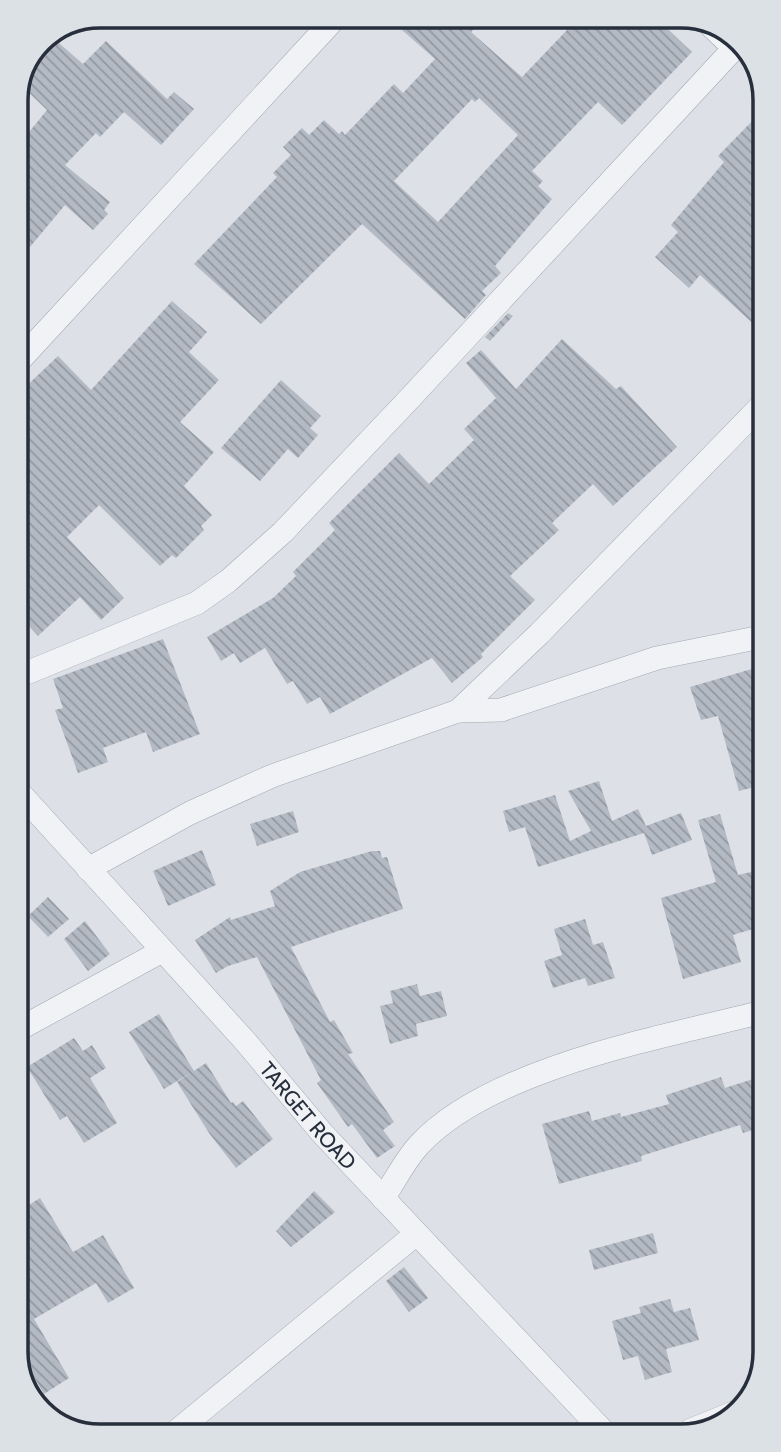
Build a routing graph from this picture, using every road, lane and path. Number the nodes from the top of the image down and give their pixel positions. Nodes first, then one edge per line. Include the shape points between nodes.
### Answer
1 (326, 28) edge
2 (732, 49) edge
3 (28, 351) edge
4 (753, 414) edge
5 (753, 640) edge
6 (28, 672) edge
7 (458, 711) junction
8 (28, 802) edge
9 (88, 869) junction
10 (162, 951) junction
11 (753, 1015) edge
12 (28, 1024) edge
13 (383, 1198) junction
14 (416, 1234) junction
15 (185, 1424) edge
16 (596, 1424) edge

1 - 3 street
2 - 6 street via 412,396 283,532 228,581 197,603
4 - 7 street
5 - 7 street via 657,658 501,710
7 - 9 street via 272,776 190,813
8 - 9 street, TARGET ROAD
9 - 10 street, TARGET ROAD
10 - 12 street
10 - 13 street, TARGET ROAD
11 - 13 street via 544,1071 468,1107 419,1145
13 - 14 street, TARGET ROAD
14 - 15 street
14 - 16 street, TARGET ROAD

